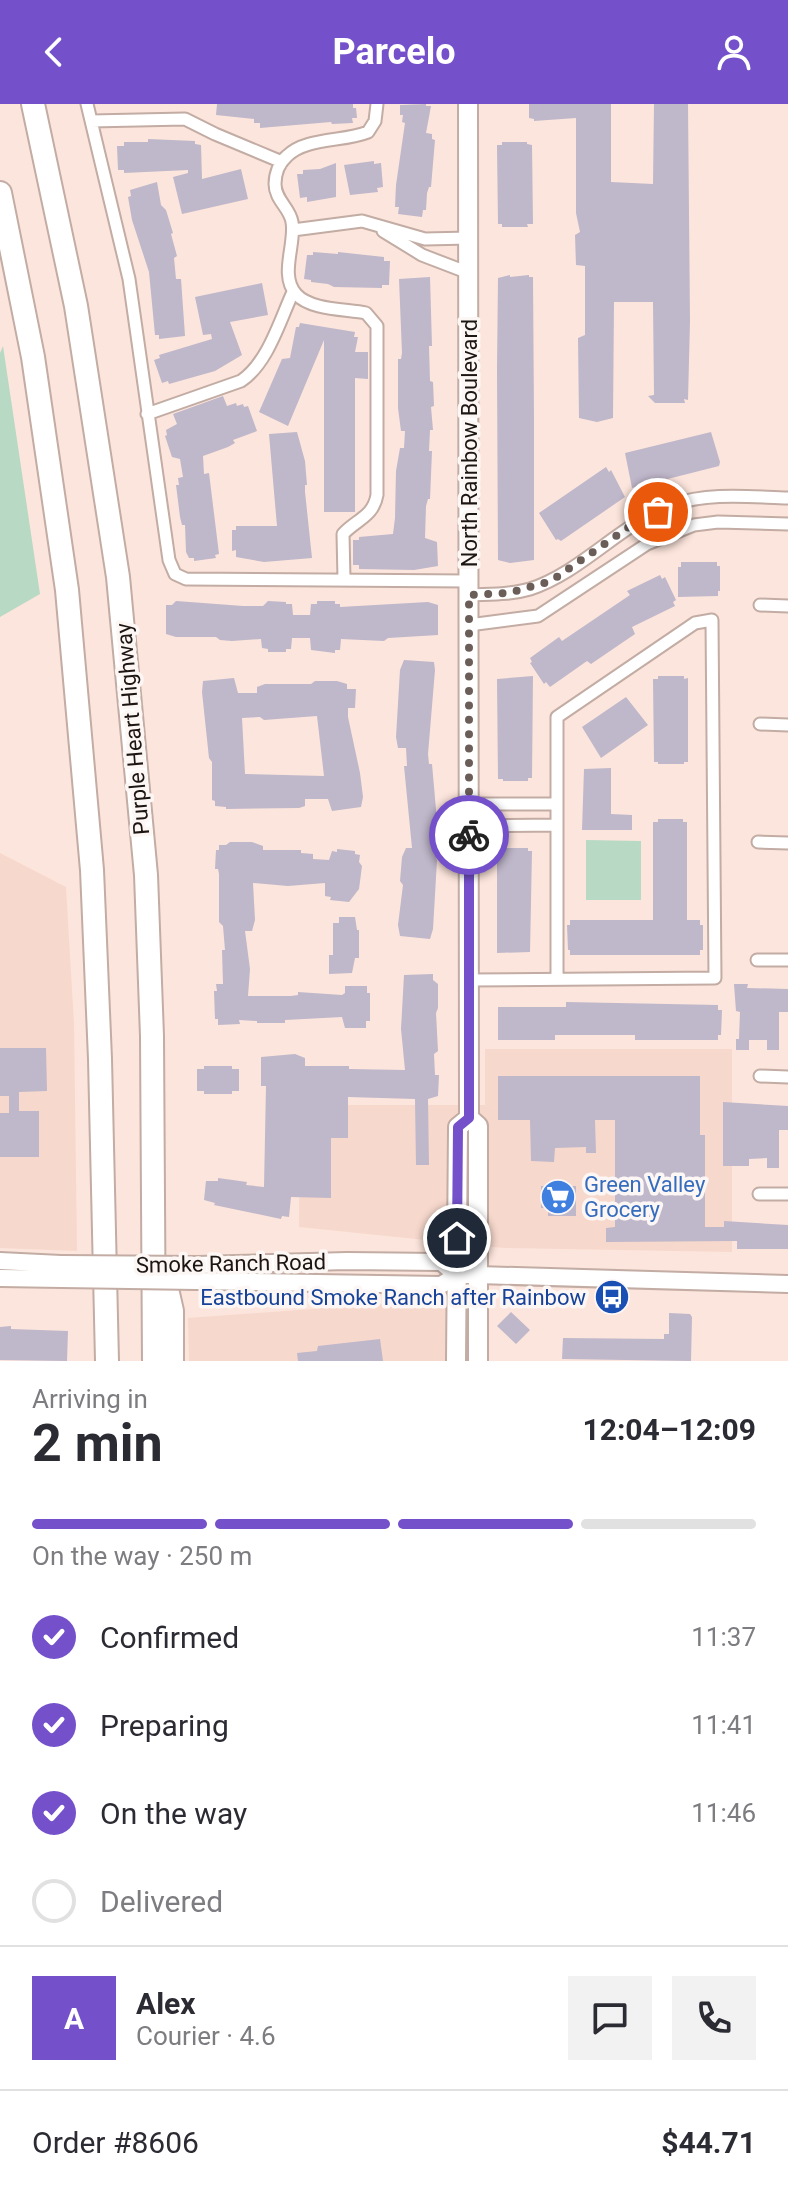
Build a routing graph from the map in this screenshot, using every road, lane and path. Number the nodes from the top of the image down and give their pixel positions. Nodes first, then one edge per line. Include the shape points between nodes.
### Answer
1 (33, 104) edge
2 (87, 104) edge
3 (377, 104) edge
4 (468, 104) edge
5 (91, 121) junction
6 (282, 162) junction
7 (0, 193) edge
8 (373, 224) junction
9 (293, 230) junction
10 (469, 238) junction
11 (469, 273) junction
12 (293, 292) junction
13 (147, 414) junction
14 (788, 498) edge
15 (788, 524) edge
16 (344, 579) junction
17 (469, 588) junction
18 (760, 605) dead end
19 (788, 606) edge
20 (469, 625) junction
21 (760, 724) dead end
22 (788, 725) edge
23 (469, 804) junction
24 (557, 804) junction
25 (557, 825) junction
26 (469, 826) junction
27 (758, 842) dead end
28 (788, 843) edge
29 (757, 960) dead end
30 (788, 960) edge
31 (557, 979) junction
32 (469, 980) junction
33 (760, 1076) dead end
34 (788, 1077) edge
35 (469, 1118) junction
36 (759, 1194) dead end
37 (788, 1194) edge
38 (154, 1228) junction
39 (0, 1261) edge
40 (61, 1271) junction
41 (197, 1273) junction
42 (457, 1275) junction
43 (478, 1275) junction
44 (0, 1278) edge
45 (788, 1284) edge
46 (107, 1361) edge
47 (154, 1361) edge
48 (172, 1361) edge
49 (456, 1361) edge
50 (478, 1361) edge

1 - 38 highway, Purple Heart Highway via 76,306 118,577 146,875
2 - 5 street
3 - 6 street via 368,132 306,146
4 - 10 main road, North Rainbow Boulevard
5 - 6 street via 185,119
5 - 13 street via 129,279
6 - 9 street via 276,192
7 - 46 highway via 33,357 67,590 92,870
8 - 9 street via 352,220
8 - 10 street via 425,239
8 - 11 street via 422,255
9 - 12 street
10 - 11 main road, North Rainbow Boulevard
11 - 17 main road, North Rainbow Boulevard
12 - 13 street via 248,376
12 - 16 street via 307,302 366,313 378,332 377,495 368,516 343,534
13 - 16 street via 175,574 186,579
14 - 17 street via 717,497 673,505 642,518 551,581 509,593
15 - 20 street via 694,525 647,544 538,616
16 - 17 street
17 - 20 main road, North Rainbow Boulevard
18 - 19 street
20 - 23 main road, North Rainbow Boulevard
21 - 22 street
23 - 24 street
23 - 26 main road, North Rainbow Boulevard
24 - 25 street
24 - 31 street via 557,717 695,623 712,620 715,978
25 - 26 street
25 - 31 street
26 - 32 main road, North Rainbow Boulevard
27 - 28 street
29 - 30 street
31 - 32 street
32 - 35 main road, North Rainbow Boulevard
33 - 34 street
35 - 42 main road, North Rainbow Boulevard via 458,1127
35 - 43 main road, North Rainbow Boulevard via 478,1126
36 - 37 street
38 - 47 highway, Purple Heart Highway
38 - 48 highway via 172,1311
39 - 40 main road, Smoke Ranch Road
40 - 41 main road, Smoke Ranch Road, bridge
40 - 44 main road, Smoke Ranch Road
41 - 42 main road, Smoke Ranch Road via 441,1285
41 - 42 main road, Smoke Ranch Road via 347,1261 441,1262
42 - 43 main road, Smoke Ranch Road
42 - 49 main road, North Rainbow Boulevard
43 - 45 main road, Smoke Ranch Road
43 - 50 main road, North Rainbow Boulevard

